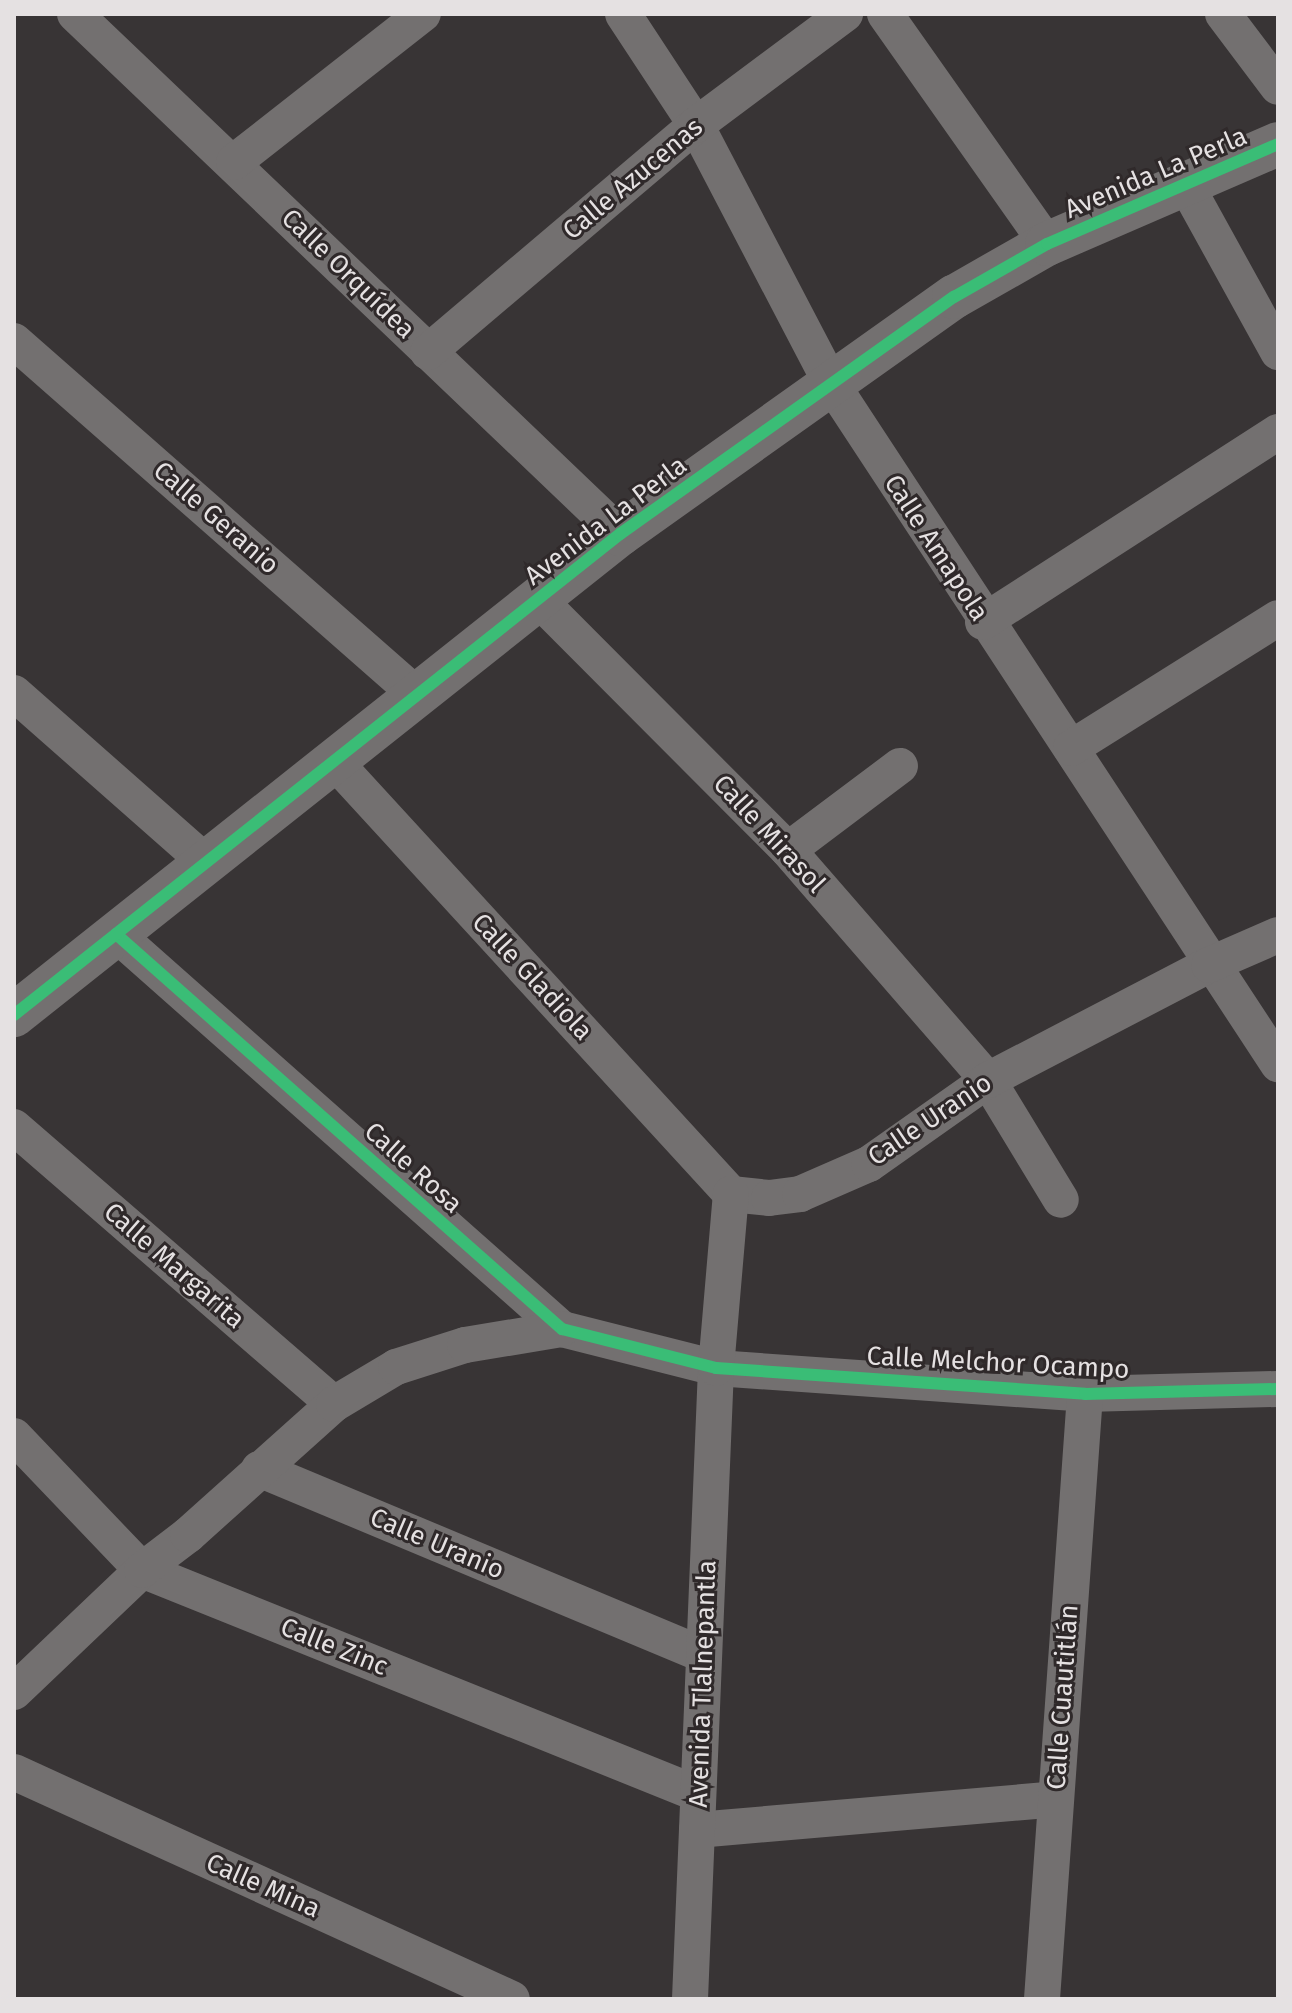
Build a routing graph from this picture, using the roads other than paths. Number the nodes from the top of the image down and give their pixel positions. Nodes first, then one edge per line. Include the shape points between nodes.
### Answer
1 (75, 14) edge
2 (423, 14) edge
3 (623, 14) edge
4 (845, 14) edge
5 (885, 14) edge
6 (1223, 14) edge
7 (1278, 87) edge
8 (696, 125) junction
9 (1278, 144) edge
10 (234, 162) junction
11 (1186, 185) junction
12 (1047, 244) junction
13 (14, 341) edge
14 (428, 352) junction
15 (1278, 352) edge
16 (831, 383) junction
17 (1278, 432) edge
18 (620, 534) junction
19 (538, 599) junction
20 (1278, 618) edge
21 (983, 622) junction
22 (14, 693) edge
23 (417, 695) junction
24 (1071, 748) junction
25 (334, 761) junction
26 (900, 766) dead end
27 (788, 850) junction
28 (207, 863) junction
29 (116, 934) junction
30 (1278, 935) edge
31 (1209, 965) junction
32 (14, 1015) edge
33 (1278, 1064) edge
34 (988, 1080) junction
35 (14, 1127) edge
36 (731, 1194) junction
37 (1061, 1200) dead end
38 (562, 1329) junction
39 (716, 1368) junction
40 (1278, 1389) edge
41 (1085, 1394) junction
42 (334, 1404) junction
43 (14, 1436) edge
44 (259, 1469) junction
45 (142, 1570) junction
46 (704, 1655) junction
47 (14, 1692) edge
48 (14, 1772) edge
49 (698, 1794) junction
50 (1056, 1799) junction
51 (697, 1830) junction
52 (512, 1999) edge
53 (690, 1999) edge
54 (1042, 1999) edge

1 - 10 street, Calle Orquídea
2 - 10 street
3 - 8 street, Calle Amapola
4 - 8 street, Calle Azucenas
5 - 12 street
6 - 7 street
8 - 14 street, Calle Azucenas
8 - 16 street, Calle Amapola
9 - 11 street, Avenida La Perla
10 - 14 street, Calle Orquídea
11 - 12 street, Avenida La Perla
11 - 15 street
12 - 16 street, Avenida La Perla via 954,297
13 - 23 street, Calle Geranio
14 - 18 street, Calle Orquídea
16 - 18 street, Avenida La Perla
16 - 21 street, Calle Amapola
17 - 21 street
18 - 19 street, Avenida La Perla
19 - 23 street, Avenida La Perla
19 - 27 street, Calle Mirasol
20 - 24 street
21 - 24 street, Calle Amapola
22 - 28 street
23 - 25 street, Avenida La Perla
24 - 31 street, Calle Amapola
25 - 28 street, Avenida La Perla
25 - 36 street, Calle Gladiola
26 - 27 street
27 - 34 street, Calle Mirasol
28 - 29 street, Avenida La Perla
29 - 32 street, Avenida La Perla
29 - 38 street, Calle Rosa
30 - 31 street, Calle Uranio
31 - 33 street, Calle Amapola
31 - 34 street, Calle Uranio
34 - 36 street, Calle Uranio via 869,1164 800,1194
34 - 37 street, Calle Mirasol
35 - 42 street, Calle Margarita
36 - 39 street
38 - 39 street, Calle Rosa
38 - 42 street via 465,1345 396,1367
39 - 41 street, Calle Melchor Ocampo
39 - 46 street, Avenida Tlalnepantla
40 - 41 street, Calle Melchor Ocampo
41 - 50 street, Calle Cuautitlán
42 - 44 street
43 - 45 street, Calle Zinc
44 - 45 street
44 - 46 street, Calle Uranio
45 - 47 street
45 - 49 street, Calle Zinc
46 - 49 street, Avenida Tlalnepantla
48 - 52 street, Calle Mina
49 - 51 street, Avenida Tlalnepantla
50 - 51 street
50 - 54 street, Calle Cuautitlán
51 - 53 street, Avenida Tlalnepantla

